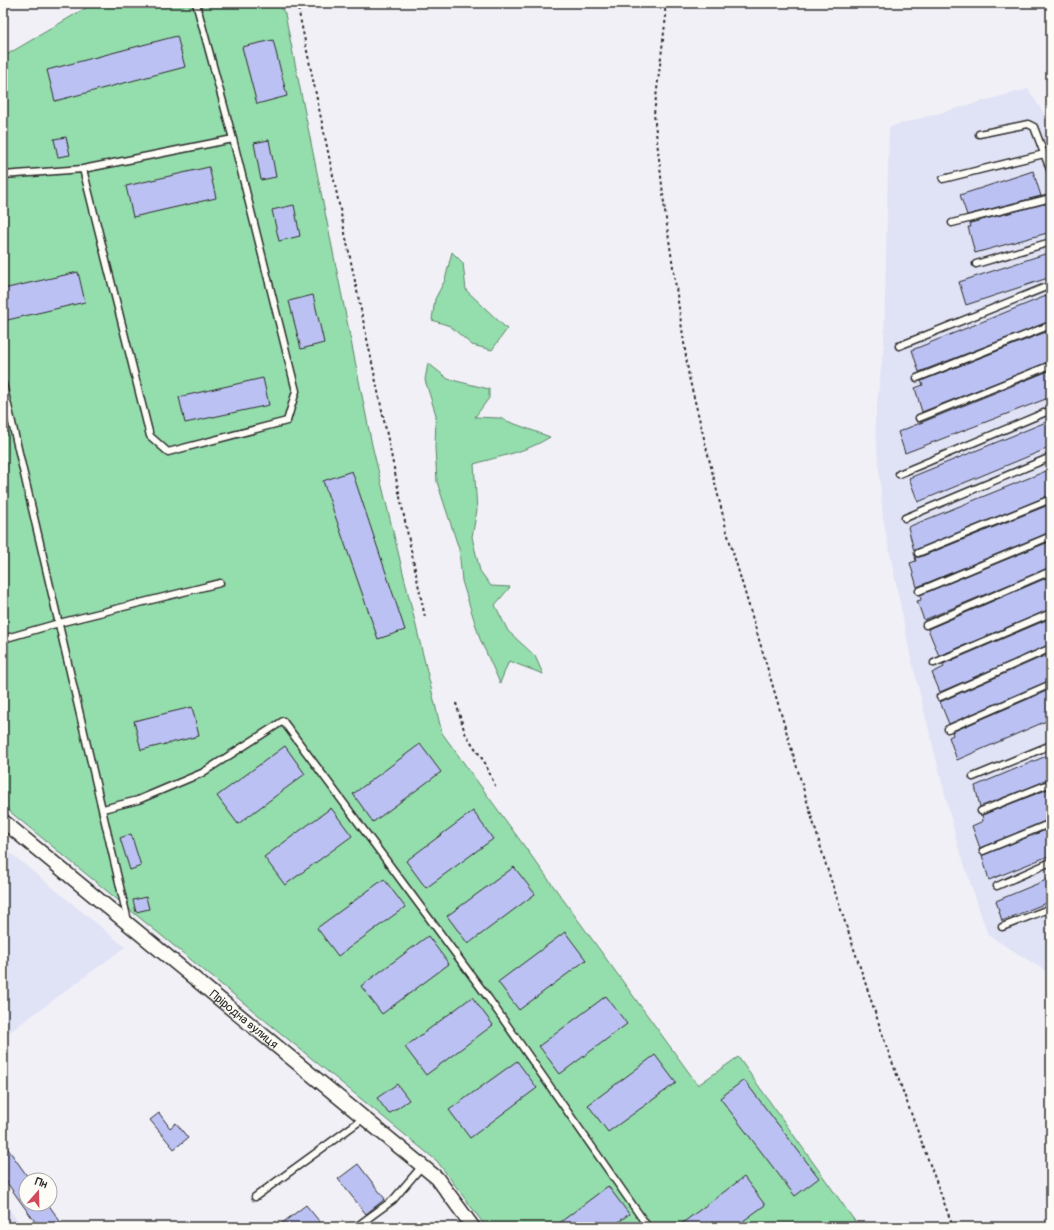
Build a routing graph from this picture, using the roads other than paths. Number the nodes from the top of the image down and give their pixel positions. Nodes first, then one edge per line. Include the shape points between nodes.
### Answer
1 (196, 3) edge
2 (979, 134) dead end
3 (233, 139) junction
4 (1044, 154) junction
5 (83, 169) junction
6 (1051, 172) edge
7 (3, 175) edge
8 (943, 179) dead end
9 (1051, 198) edge
10 (952, 223) dead end
11 (1051, 242) edge
12 (976, 264) dead end
13 (1051, 285) edge
14 (1051, 325) edge
15 (899, 346) dead end
16 (1051, 365) edge
17 (918, 378) dead end
18 (3, 384) edge
19 (1051, 410) edge
20 (919, 418) dead end
21 (1051, 457) edge
22 (899, 474) dead end
23 (1051, 499) edge
24 (905, 518) dead end
25 (1051, 536) edge
26 (918, 553) dead end
27 (1051, 571) edge
28 (220, 583) dead end
29 (919, 591) dead end
30 (1051, 612) edge
31 (59, 623) junction
32 (926, 625) dead end
33 (3, 639) edge
34 (1051, 648) edge
35 (934, 663) dead end
36 (1051, 684) edge
37 (940, 698) dead end
38 (948, 729) dead end
39 (1051, 745) edge
40 (973, 777) dead end
41 (1051, 783) edge
42 (103, 809) junction
43 (981, 811) dead end
44 (3, 821) edge
45 (1051, 823) edge
46 (983, 852) dead end
47 (1051, 862) edge
48 (997, 886) dead end
49 (1051, 908) edge
50 (129, 925) junction
51 (1002, 927) dead end
52 (364, 1118) junction
53 (422, 1166) junction
54 (255, 1196) dead end
55 (356, 1227) edge
56 (473, 1227) edge
57 (648, 1227) edge

1 - 3 lane
2 - 4 lane via 1028,124 1034,127
3 - 5 lane
3 - 5 lane via 296,391 287,421 168,452 150,436
4 - 6 lane
4 - 8 lane
5 - 7 lane
9 - 10 lane
11 - 12 lane
13 - 15 lane
14 - 17 lane
16 - 20 lane
18 - 31 lane
19 - 22 lane
21 - 24 lane
23 - 26 lane
25 - 29 lane
27 - 32 lane
28 - 31 lane
30 - 35 lane
31 - 33 lane
31 - 42 lane
34 - 37 lane
36 - 38 lane
39 - 40 lane
41 - 43 lane
42 - 50 lane
42 - 57 lane via 138,800 202,773 283,721 489,998
44 - 50 street, Пріродна вулиця
45 - 46 lane
47 - 48 lane
49 - 51 lane
50 - 52 street, Пріродна вулиця
52 - 53 street, Пріродна вулиця
52 - 54 lane
53 - 55 lane via 393,1200
53 - 56 street, Пріродна вулиця via 436,1178

